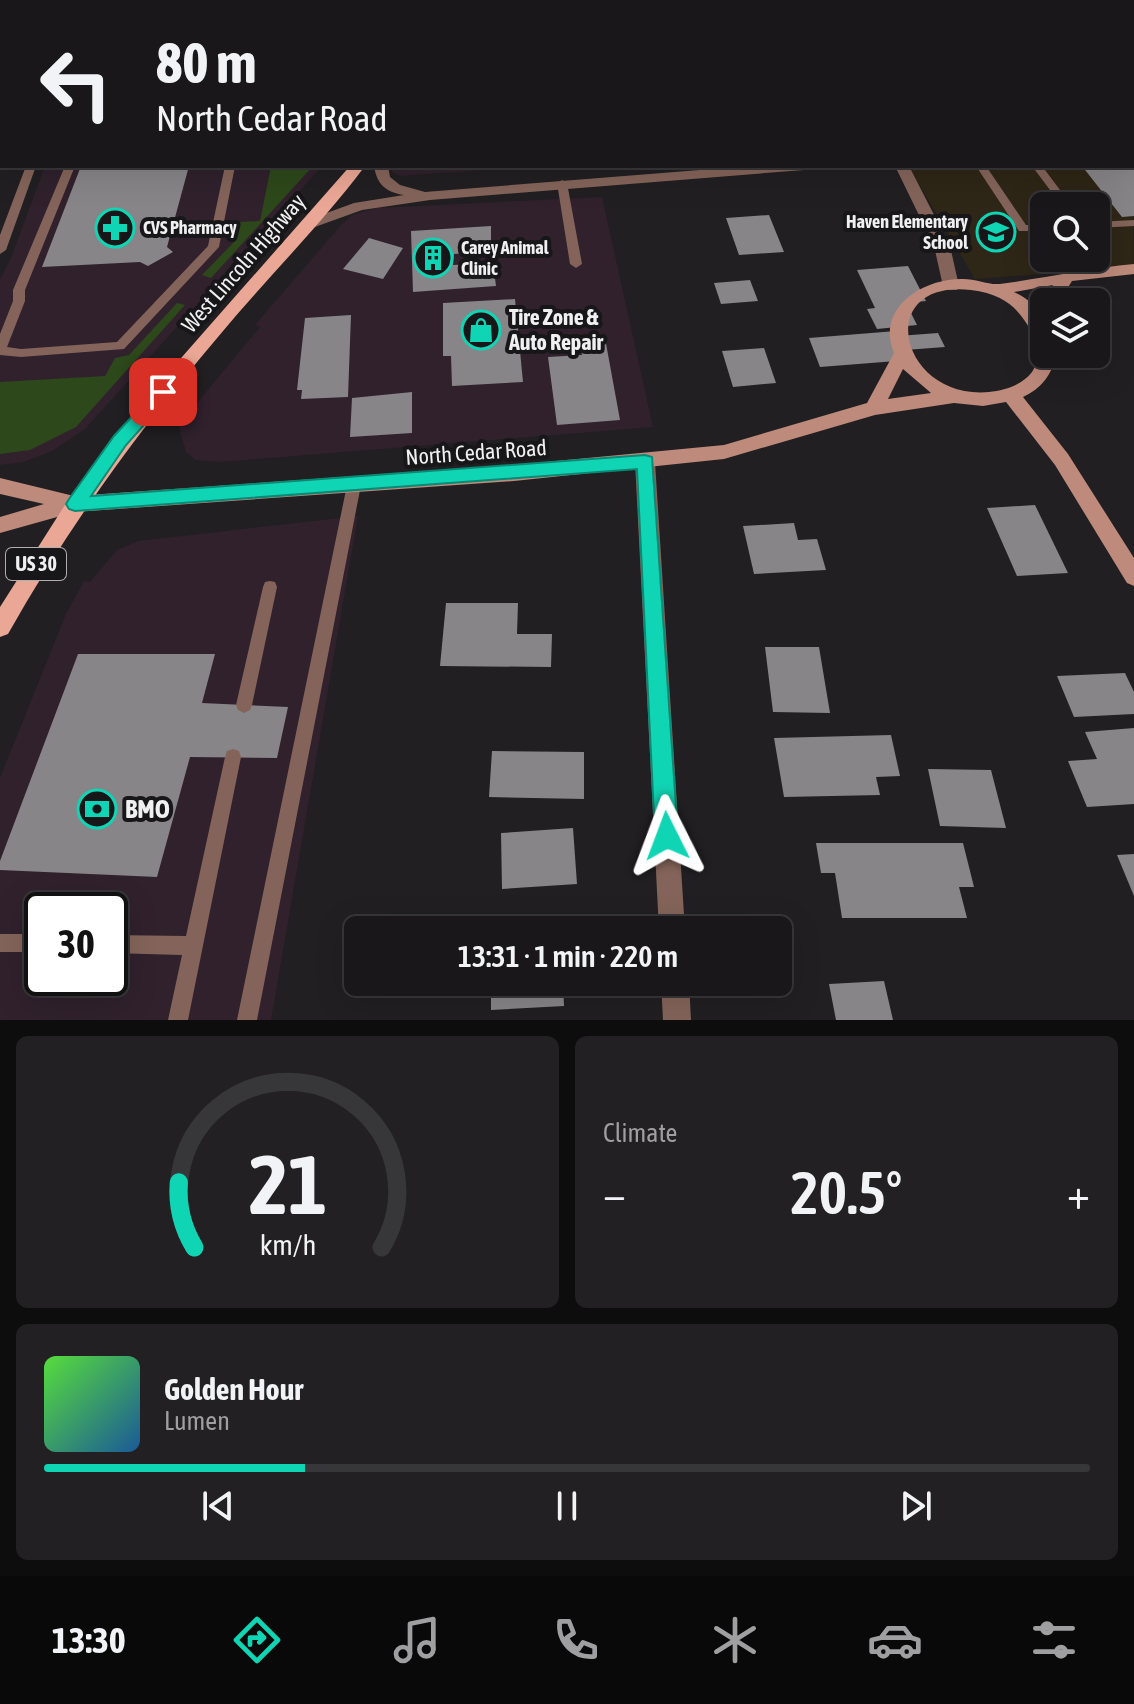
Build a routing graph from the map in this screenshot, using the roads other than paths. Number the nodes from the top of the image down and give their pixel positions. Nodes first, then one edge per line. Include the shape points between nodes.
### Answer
1 (30, 168) edge
2 (69, 168) edge
3 (78, 168) edge
4 (230, 168) edge
5 (356, 168) edge
6 (381, 168) edge
7 (776, 168) edge
8 (903, 168) edge
9 (982, 168) edge
10 (1038, 168) edge
11 (562, 183) junction
12 (1056, 192) edge
13 (58, 196) junction
14 (430, 196) junction
15 (1134, 223) edge
16 (1110, 224) edge
17 (307, 225) junction
18 (1030, 229) edge
19 (0, 250) edge
20 (576, 264) dead end
21 (1134, 269) edge
22 (1067, 277) junction
23 (951, 286) junction
24 (1060, 288) edge
25 (994, 290) junction
26 (1030, 309) edge
27 (0, 350) edge
28 (902, 355) junction
29 (1045, 368) edge
30 (1010, 395) junction
31 (954, 396) junction
32 (874, 408) junction
33 (645, 462) junction
34 (354, 485) junction
35 (0, 486) edge
36 (75, 504) junction
37 (0, 525) edge
38 (1134, 577) edge
39 (270, 587) dead end
40 (0, 627) edge
41 (244, 705) dead end
42 (233, 757) dead end
43 (671, 916) edge
44 (0, 943) edge
45 (24, 943) edge
46 (128, 944) edge
47 (194, 946) junction
48 (676, 996) edge
49 (178, 1020) edge
50 (247, 1020) edge
51 (677, 1020) edge

1 - 19 lane
2 - 13 lane
3 - 13 lane
4 - 27 lane via 213,247 120,346
5 - 17 main road, West Lincoln Highway / US 30
6 - 14 street via 383,179 395,189
7 - 11 street
8 - 23 street via 942,246
9 - 18 lane via 1023,229
10 - 12 lane
11 - 14 street
11 - 20 lane
13 - 27 lane
14 - 17 street via 359,206
15 - 16 lane
17 - 36 main road, West Lincoln Highway / US 30 via 120,441
21 - 22 main road
22 - 24 main road
22 - 25 main road
23 - 25 main road
23 - 28 main road via 927,291 906,307 898,330
25 - 26 main road
28 - 31 main road via 925,380
28 - 32 main road
29 - 30 main road via 1032,384
30 - 31 main road, North Cedar Road
30 - 38 main road via 1062,459
31 - 32 main road, North Cedar Road
32 - 33 main road, North Cedar Road via 753,445
33 - 34 main road, North Cedar Road
33 - 43 street
34 - 36 main road, North Cedar Road
34 - 50 lane
35 - 36 main road, North Cedar Road
36 - 37 main road, North Cedar Road
36 - 40 main road, US 30
39 - 41 lane
42 - 47 lane
44 - 45 lane
46 - 47 lane
47 - 49 lane
48 - 51 street

